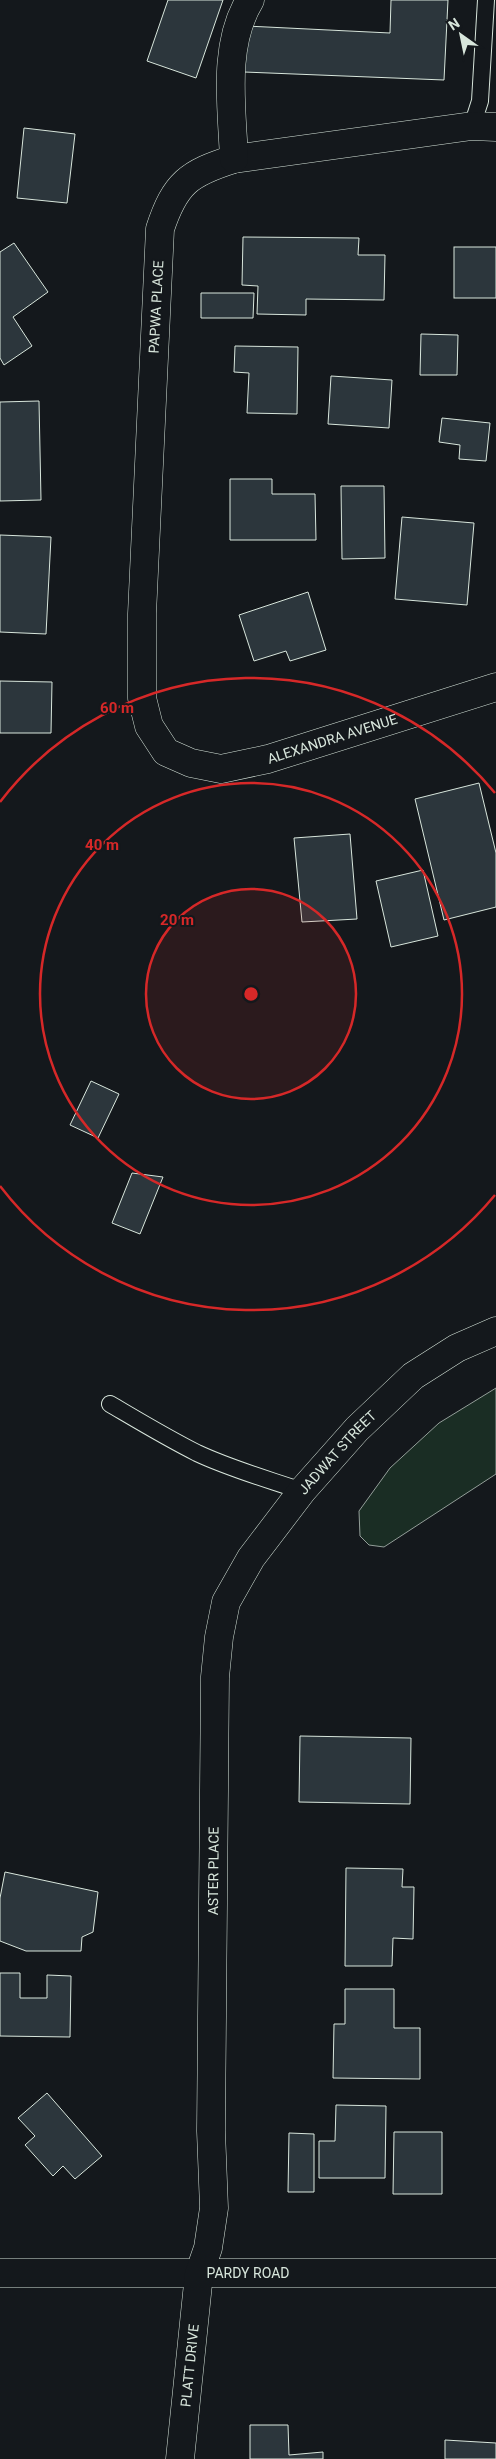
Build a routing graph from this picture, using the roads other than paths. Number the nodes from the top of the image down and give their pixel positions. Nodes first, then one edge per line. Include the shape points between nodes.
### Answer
1 (250, 0) edge
2 (486, 0) edge
3 (484, 126) edge
4 (234, 159) junction
5 (496, 687) edge
6 (166, 752) joint
7 (496, 1331) edge
8 (110, 1404) dead end
9 (302, 1490) junction
10 (0, 2273) edge
11 (496, 2273) edge
12 (198, 2274) junction
13 (180, 2459) edge

1 - 4 street via 235,32 231,82
2 - 3 lane via 480,101
3 - 4 street, PAPWA PLACE
4 - 6 street, PAPWA PLACE via 209,167 183,182 168,206 160,229 142,614 142,698 149,726
5 - 6 street, ALEXANDRA AVENUE via 268,759 221,769 191,763
7 - 9 street, JADWAT STREET via 457,1348 413,1376 357,1429
8 - 9 lane, JADWAT STREET via 198,1453
9 - 12 street, ASTER PLACE via 250,1558 226,1602 219,1637 215,1677 211,2102 214,2208 208,2248
10 - 12 street, PARDY ROAD
11 - 12 street, PARDY ROAD
12 - 13 street, PLATT DRIVE

